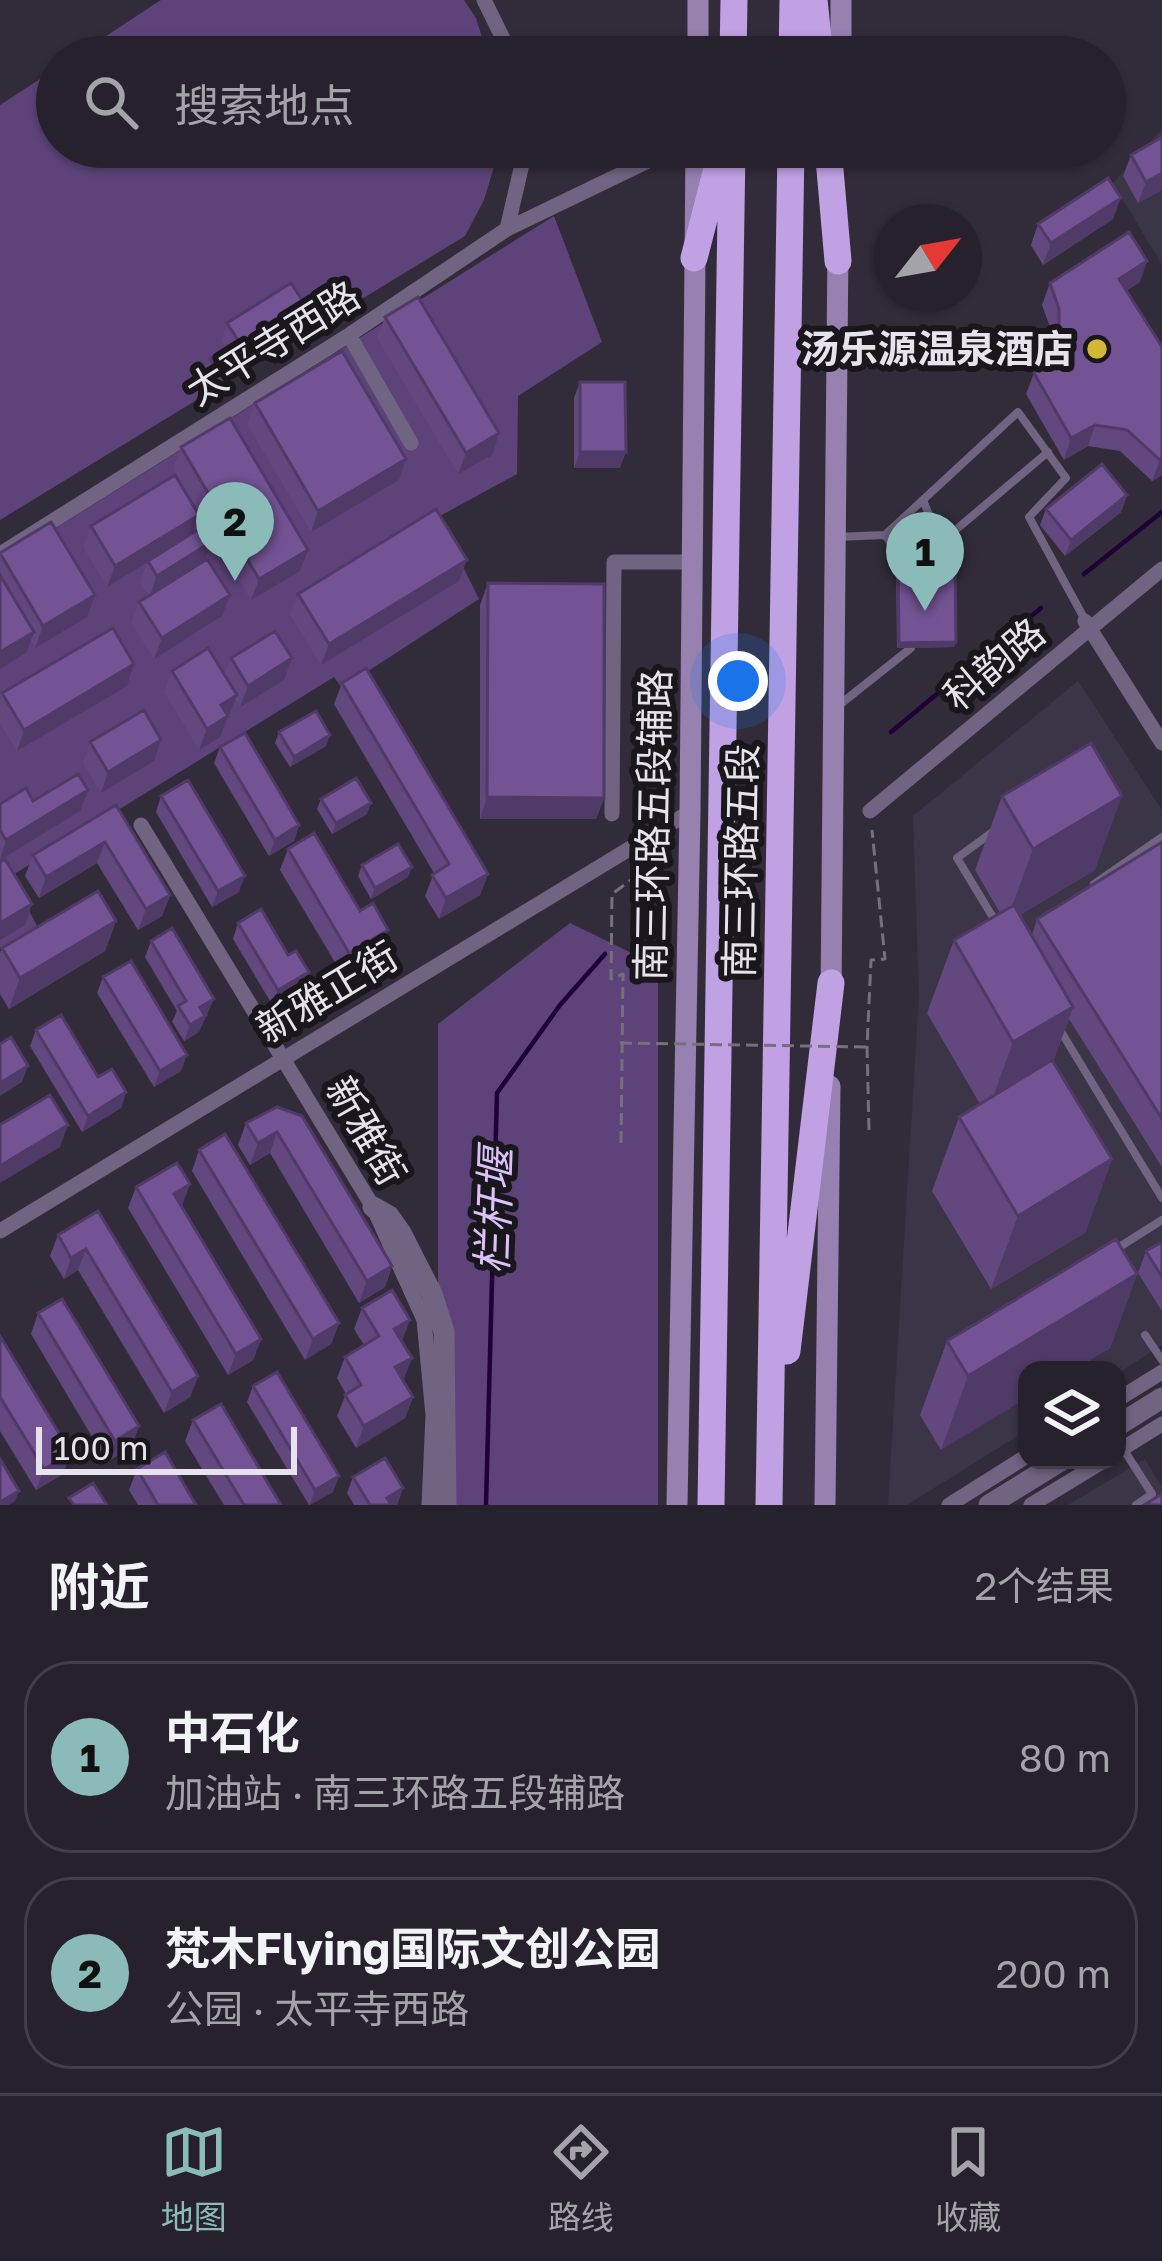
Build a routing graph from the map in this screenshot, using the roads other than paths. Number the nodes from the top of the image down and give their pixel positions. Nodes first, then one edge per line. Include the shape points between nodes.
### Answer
1 (484, 0) edge
2 (698, 0) edge
3 (734, 0) edge
4 (793, 0) edge
5 (814, 0) edge
6 (842, 0) edge
7 (502, 36) edge
8 (698, 36) edge
9 (733, 36) edge
10 (792, 36) edge
11 (818, 36) edge
12 (841, 36) edge
13 (521, 168) edge
14 (634, 168) edge
15 (696, 168) edge
16 (721, 168) edge
17 (727, 168) edge
18 (791, 168) edge
19 (830, 168) edge
20 (839, 168) edge
21 (507, 230) junction
22 (694, 258) junction
23 (838, 260) junction
24 (349, 335) junction
25 (411, 443) dead end
26 (1048, 452) junction
27 (923, 500) junction
28 (885, 536) junction
29 (835, 537) junction
30 (0, 554) edge
31 (693, 562) junction
32 (1162, 568) edge
33 (912, 592) edge
34 (1087, 623) junction
35 (911, 629) edge
36 (834, 709) junction
37 (1162, 743) edge
38 (870, 811) road end
39 (690, 812) junction
40 (612, 814) dead end
41 (1010, 820) edge
42 (141, 825) dead end
43 (1162, 837) edge
44 (1085, 891) edge
45 (998, 927) edge
46 (831, 983) junction
47 (1056, 1022) edge
48 (284, 1057) junction
49 (1162, 1198) edge
50 (374, 1207) junction
51 (1162, 1220) edge
52 (0, 1231) edge
53 (1111, 1252) edge
54 (1145, 1335) dead end
55 (1162, 1360) edge
56 (1162, 1372) edge
57 (1126, 1394) edge
58 (1162, 1398) edge
59 (1162, 1424) edge
60 (1126, 1435) edge
61 (1126, 1439) edge
62 (1126, 1453) edge
63 (1018, 1462) edge
64 (1047, 1469) edge
65 (1090, 1469) edge
66 (429, 1505) edge
67 (446, 1505) edge
68 (677, 1505) edge
69 (711, 1505) edge
70 (770, 1505) edge
71 (825, 1505) edge
72 (949, 1505) edge
73 (989, 1505) edge
74 (1031, 1505) edge
75 (1136, 1505) edge

1 - 7 street
2 - 8 main road
3 - 9 highway
4 - 10 highway
5 - 11 highway
6 - 12 main road
13 - 21 street
14 - 21 street, 太平寺西路
15 - 22 main road, 南三环路五段辅路
16 - 22 highway
17 - 69 highway, 南三环路五段
18 - 70 highway, 南三环路五段
19 - 23 highway
20 - 23 main road
21 - 24 street, 太平寺西路
22 - 31 main road, 南三环路五段辅路
23 - 29 main road
24 - 25 street
24 - 30 street, 太平寺西路
26 - 27 lane via 952,533 932,522
26 - 27 lane via 1018,412
26 - 34 lane via 1066,478 1029,518
27 - 28 lane
28 - 29 lane
28 - 33 lane via 913,574
29 - 36 main road
31 - 39 main road, 南三环路五段辅路
31 - 40 street via 614,562
32 - 34 street, 科韵路
34 - 37 street
34 - 38 street, 科韵路
35 - 36 lane via 911,648
36 - 46 main road
39 - 48 street, 新雅正街
39 - 68 main road, 南三环路五段辅路
41 - 45 lane via 957,858
42 - 48 street, 新雅街
43 - 44 lane
46 - 70 highway
46 - 71 main road
47 - 49 lane
48 - 50 street, 新雅街
48 - 52 street, 新雅正街
50 - 66 street, 新雅街 via 424,1320 433,1414
50 - 67 street via 401,1233 444,1332
51 - 53 lane
54 - 55 lane
56 - 57 street
58 - 60 street
59 - 61 street
62 - 75 lane via 1153,1495
63 - 72 street
64 - 73 street
65 - 74 street

